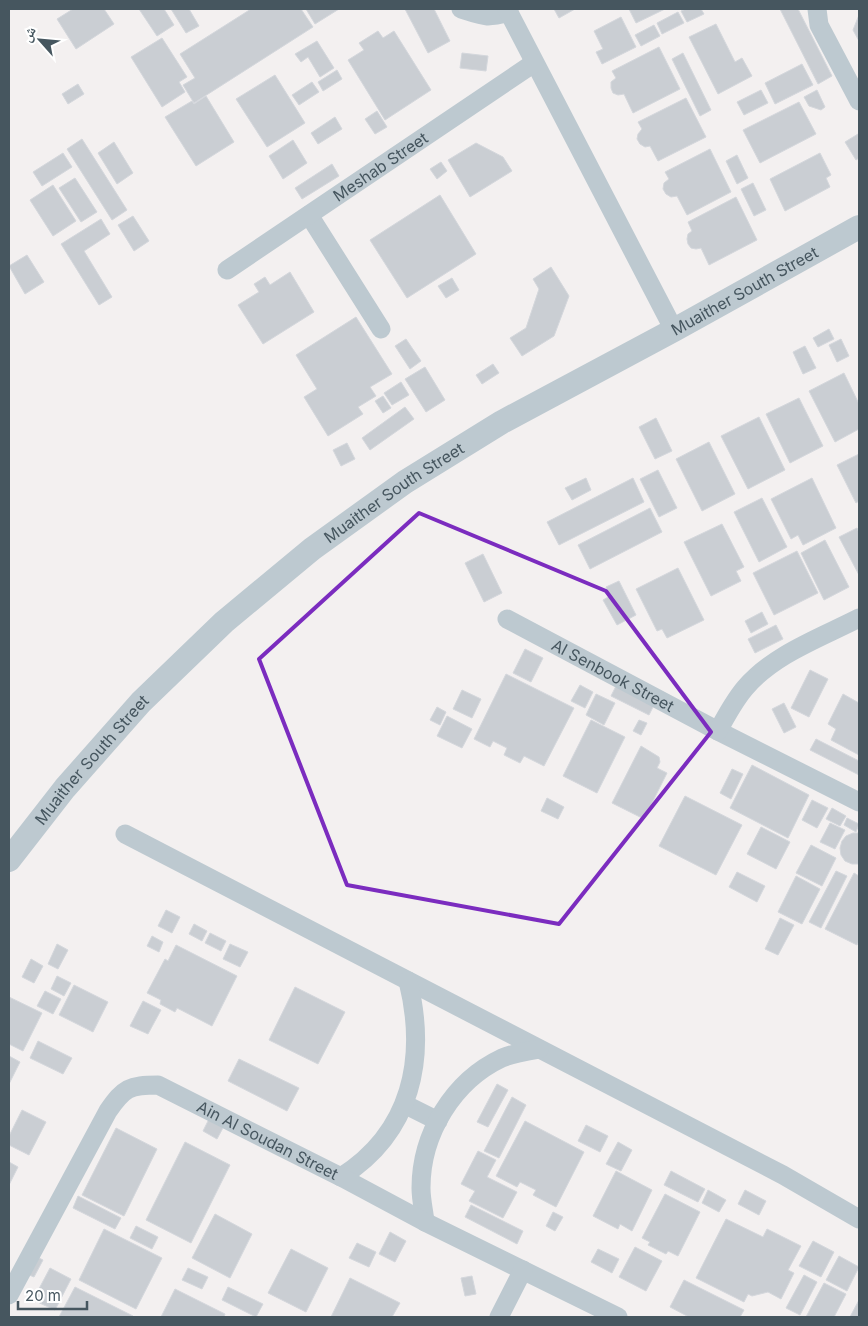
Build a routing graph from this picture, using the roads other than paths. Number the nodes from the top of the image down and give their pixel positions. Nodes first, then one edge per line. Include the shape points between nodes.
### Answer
1 (461, 9) edge
2 (817, 9) edge
3 (508, 11) edge
4 (534, 63) junction
5 (859, 101) edge
6 (309, 215) junction
7 (859, 227) edge
8 (227, 270) dead end
9 (381, 329) dead end
10 (674, 330) junction
11 (859, 618) edge
12 (508, 619) dead end
13 (718, 731) junction
14 (859, 802) edge
15 (125, 834) dead end
16 (9, 860) edge
17 (408, 981) junction
18 (539, 1049) junction
19 (404, 1104) junction
20 (438, 1121) junction
21 (341, 1176) junction
22 (859, 1219) edge
23 (426, 1222) junction
24 (523, 1270) junction
25 (9, 1295) edge
26 (499, 1317) edge
27 (618, 1317) edge

1 - 3 street via 492,18
2 - 5 street via 818,25
3 - 4 street
4 - 6 street, Meshab Street
4 - 10 street
6 - 8 street, Meshab Street
6 - 9 street
7 - 10 street, Muaither South Street
10 - 16 street, Muaither South Street via 502,422 405,482 312,549 224,622 142,702 65,788
11 - 13 street via 786,656 759,674 734,703
12 - 13 street, Al Senbook Street
13 - 14 street, Al Senbook Street
15 - 17 street
17 - 18 street
17 - 19 street via 417,1043 414,1070
18 - 20 street via 503,1058 472,1077 458,1090
18 - 22 street via 784,1175
19 - 20 street
19 - 21 street via 396,1122 373,1153
20 - 23 street via 430,1137 422,1170
21 - 23 street, Ain Al Soudan Street
21 - 25 street, Ain Al Soudan Street via 158,1085 138,1085 120,1094 108,1111
23 - 24 street, Ain Al Soudan Street
24 - 26 street
24 - 27 street, Ain Al Soudan Street

